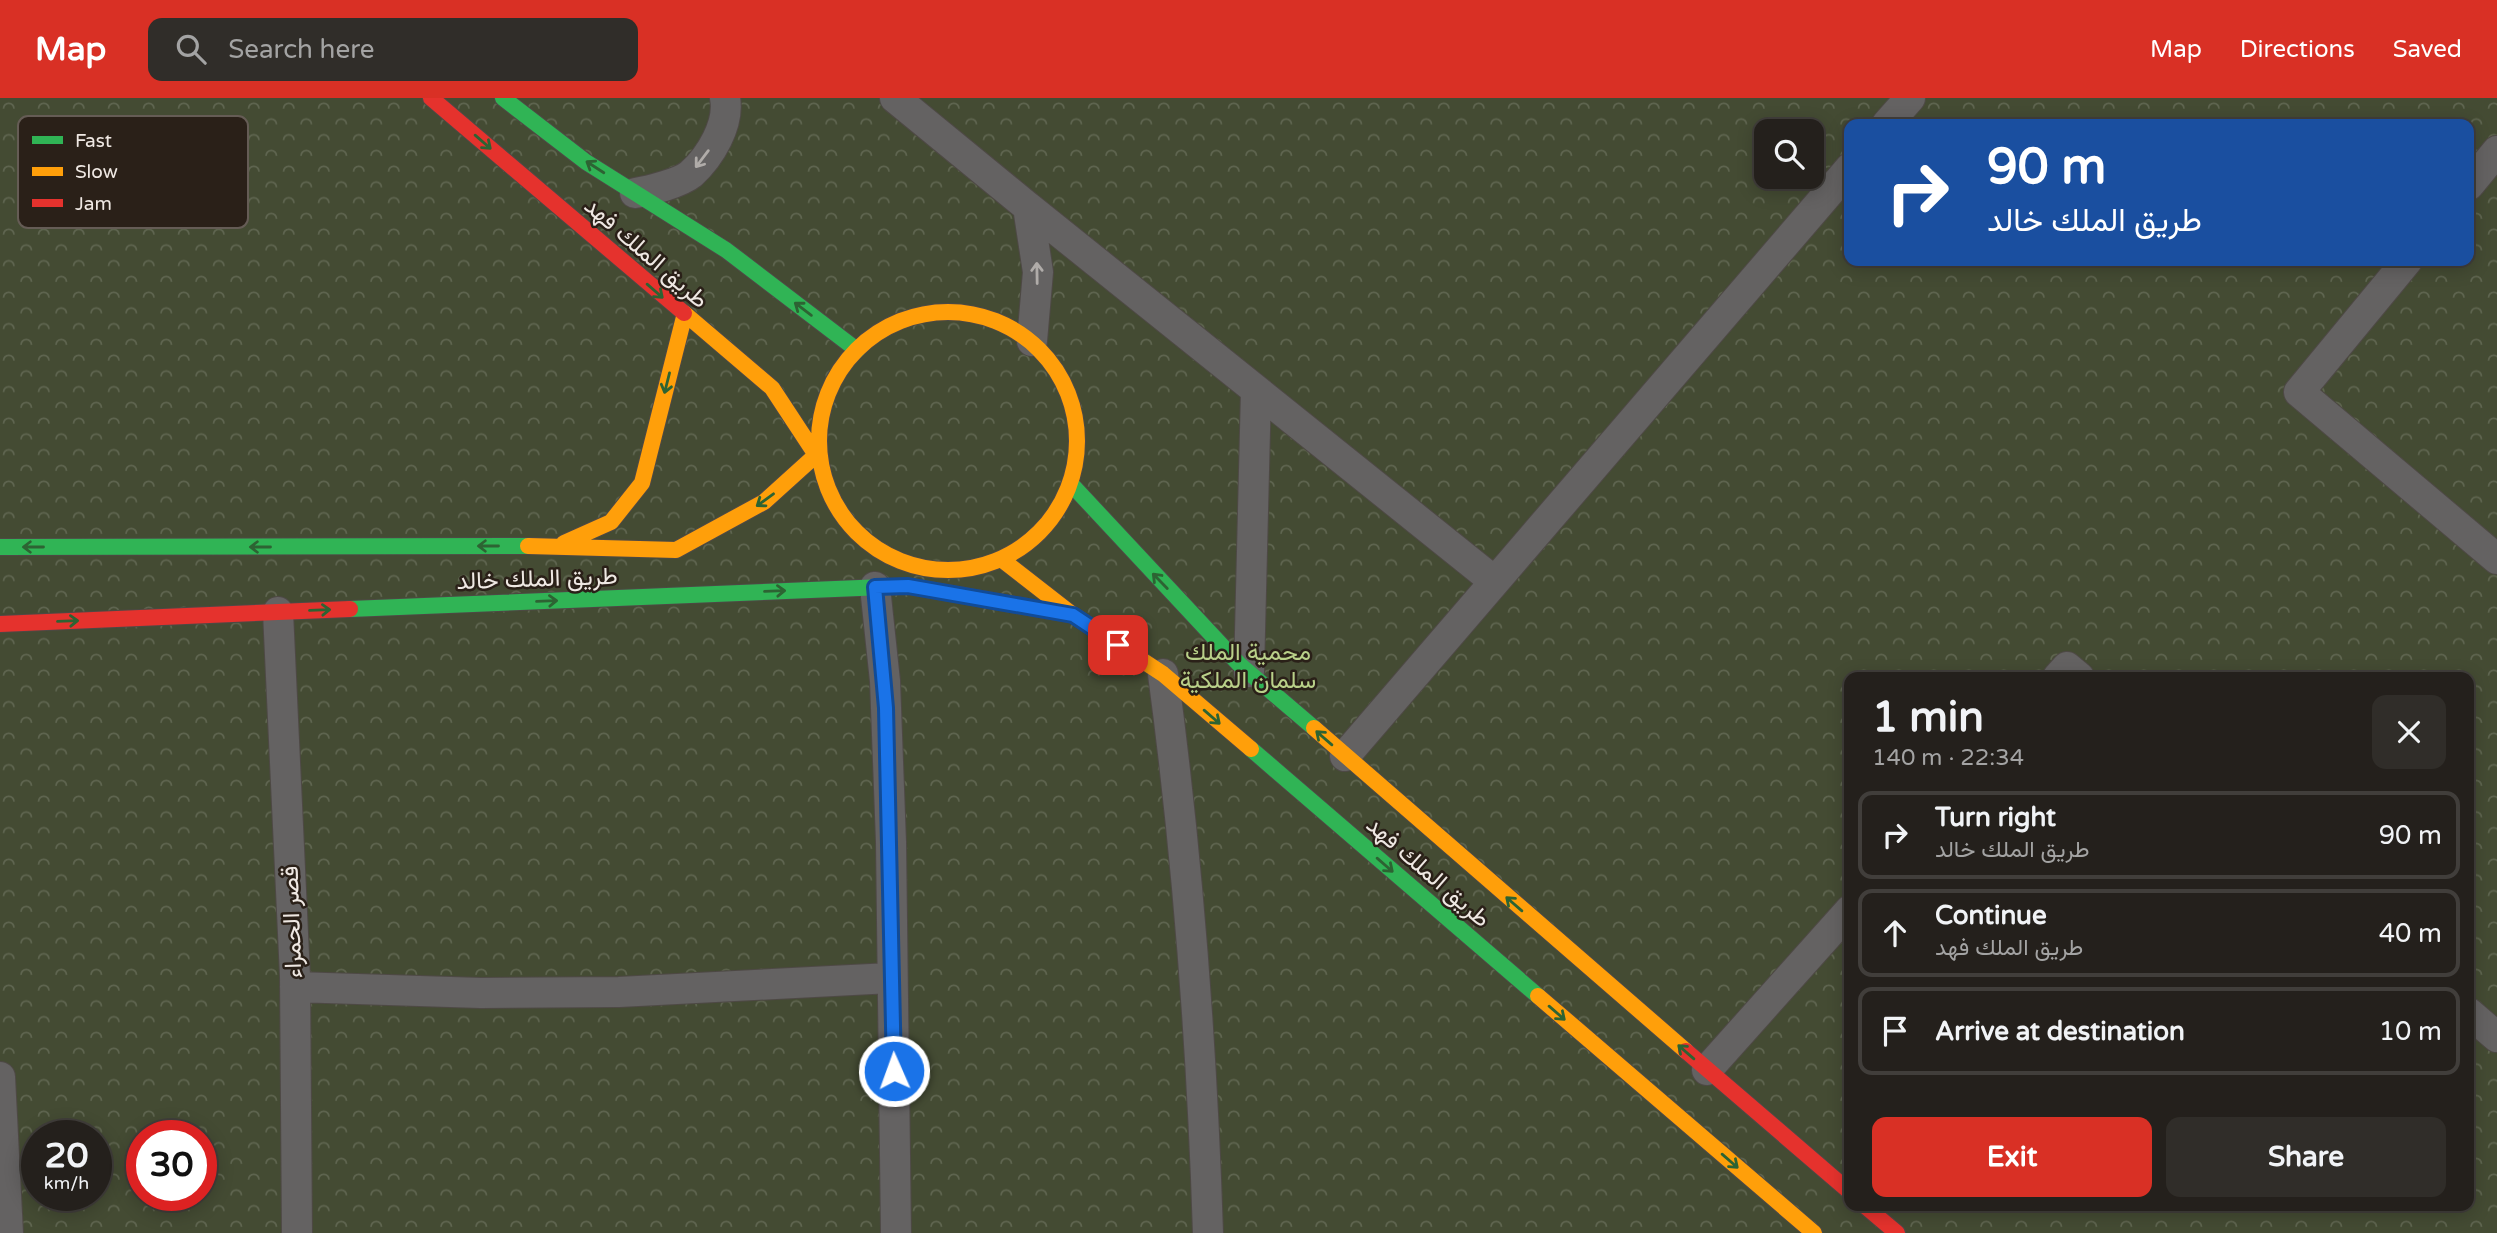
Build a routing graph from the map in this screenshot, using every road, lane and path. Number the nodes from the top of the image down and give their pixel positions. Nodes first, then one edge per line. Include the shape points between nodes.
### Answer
1 (431, 98) edge
2 (503, 98) edge
3 (725, 98) edge
4 (1910, 98) edge
5 (907, 102) edge
6 (1891, 119) edge
7 (2497, 151) edge
8 (1844, 175) edge
9 (2474, 179) edge
10 (635, 193) junction
11 (1028, 207) junction
12 (2403, 266) edge
13 (684, 317) junction
14 (1032, 341) junction
15 (857, 350) junction
16 (1256, 390) junction
17 (817, 455) junction
18 (1071, 484) junction
19 (556, 546) junction
20 (0, 547) edge
21 (2497, 559) edge
22 (995, 562) junction
23 (1494, 581) junction
24 (908, 586) junction
25 (875, 587) junction
26 (278, 612) junction
27 (1073, 615) junction
28 (0, 624) edge
29 (1249, 672) junction
30 (1163, 674) junction
31 (1345, 756) junction
32 (1844, 917) edge
33 (891, 978) junction
34 (295, 987) junction
35 (2474, 1017) edge
36 (2497, 1037) edge
37 (1707, 1070) junction
38 (0, 1077) edge
39 (1844, 1187) edge
40 (1871, 1211) edge
41 (8, 1233) edge
42 (297, 1233) edge
43 (896, 1233) edge
44 (1208, 1233) edge
45 (1814, 1233) edge
46 (1897, 1233) edge

1 -> 13 street, طريق الملك فهد
10 -> 2 street, طريق الملك فهد
3 -> 10 street via 723,132 690,175
4 - 6 street
5 - 11 street
7 - 9 street
8 - 23 street
15 -> 10 street, طريق الملك فهد via 726,250
14 -> 11 street via 1038,272
11 - 16 street
12 - 21 street via 2299,393
13 - 17 street, طريق الملك فهد via 772,388
13 -> 19 street via 642,483 611,522
14 - 15 street via 1000,321 962,310 925,313 886,326
14 - 18 street via 1059,373 1073,409 1079,446
15 - 17 street via 831,379 818,415
16 - 23 street
16 - 29 street
17 -> 19 street, طريق الملك خالد via 764,502 676,550
17 - 22 street via 848,524 878,551 912,566 952,571
18 - 22 street via 1026,546
29 -> 18 street, طريق الملك فهد
19 -> 20 street, طريق الملك خالد
22 - 24 street
22 - 27 street, طريق الملك فهد
23 - 31 street
24 - 25 street, طريق الملك خالد
24 - 27 street, طريق الملك خالد
26 -> 25 street, طريق الملك خالد
25 - 33 street via 885,681
28 -> 26 street, طريق الملك خالد
26 - 34 street, قصر الحمراء
27 - 30 street, طريق الملك فهد
31 -> 29 street, طريق الملك فهد
30 - 44 street via 1184,829
30 -> 45 street, طريق الملك فهد
37 -> 31 street, طريق الملك فهد
32 - 37 street
33 - 34 street via 619,992
33 - 43 street
34 - 42 street, قصر الحمراء
35 - 36 street
37 - 39 street, طريق الملك فهد
38 - 41 street
40 - 46 street

